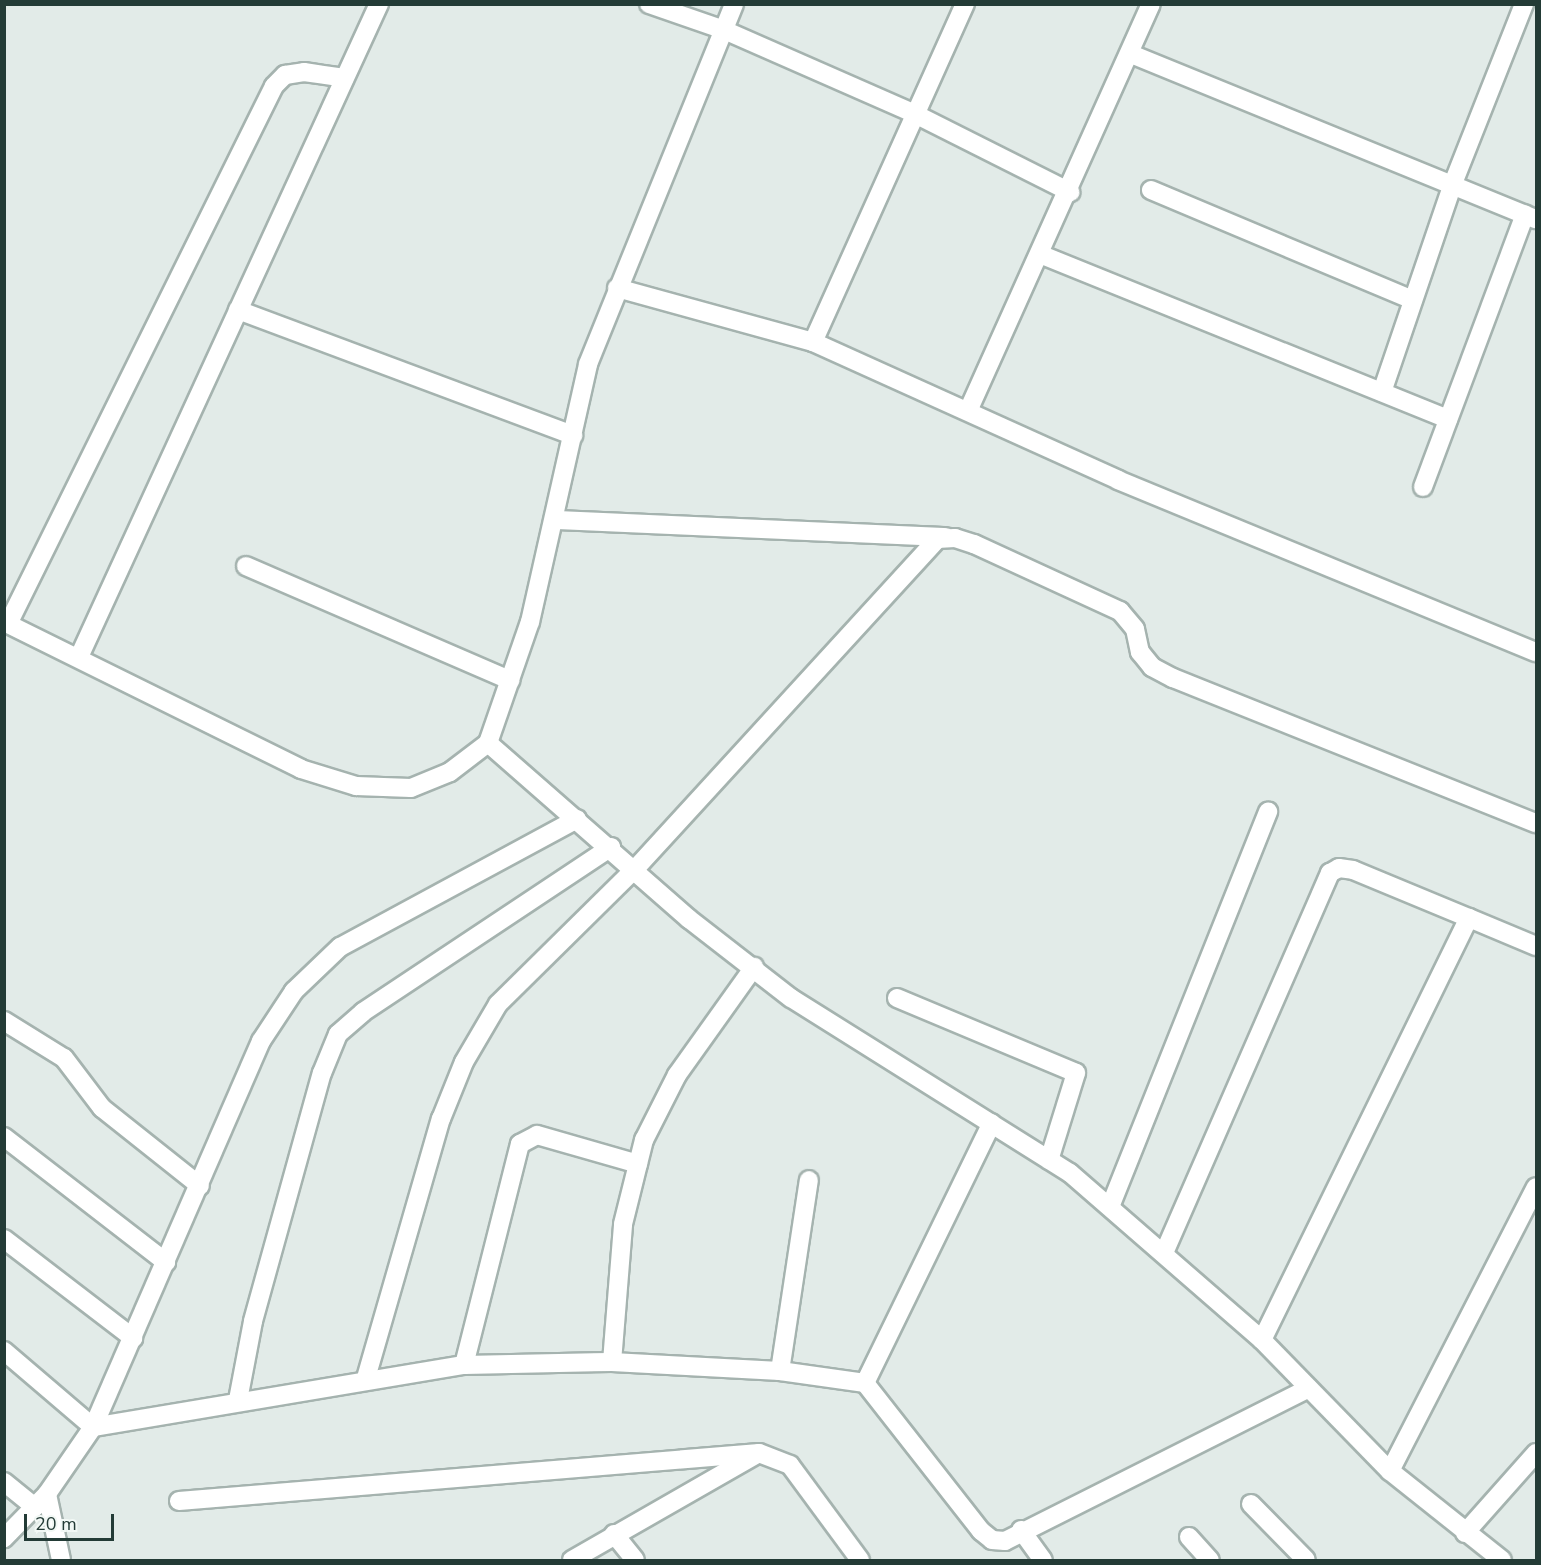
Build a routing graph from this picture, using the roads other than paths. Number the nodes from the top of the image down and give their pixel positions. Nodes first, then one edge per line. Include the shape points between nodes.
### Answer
1 (379, 4) edge
2 (649, 4) edge
3 (734, 4) edge
4 (965, 4) edge
5 (1151, 4) edge
6 (1524, 4) edge
7 (724, 30) junction
8 (1131, 54) junction
9 (345, 78) junction
10 (915, 114) junction
11 (1452, 186) junction
12 (1150, 189) dead end
13 (1070, 192) junction
14 (1531, 216) edge
15 (1042, 255) junction
16 (617, 288) junction
17 (1413, 300) junction
18 (238, 310) junction
19 (813, 342) junction
20 (1382, 392) junction
21 (968, 411) junction
22 (1448, 419) junction
23 (573, 435) junction
24 (1423, 487) dead end
25 (555, 520) junction
26 (955, 538) junction
27 (246, 566) dead end
28 (6, 623) edge
29 (1536, 652) edge
30 (79, 657) junction
31 (510, 680) junction
32 (488, 743) junction
33 (1268, 811) dead end
34 (578, 819) junction
35 (1536, 823) edge
36 (612, 847) junction
37 (636, 868) junction
38 (1469, 918) junction
39 (1536, 946) edge
40 (754, 967) junction
41 (897, 998) dead end
42 (4, 1021) edge
43 (992, 1123) junction
44 (4, 1137) edge
45 (1048, 1160) junction
46 (638, 1164) junction
47 (809, 1180) dead end
48 (200, 1186) junction
49 (1536, 1187) edge
50 (1110, 1208) junction
51 (4, 1239) edge
52 (1164, 1253) junction
53 (166, 1262) junction
54 (133, 1338) junction
55 (1262, 1340) junction
56 (4, 1351) edge
57 (612, 1362) junction
58 (464, 1365) junction
59 (780, 1371) junction
60 (366, 1378) junction
61 (866, 1383) junction
62 (1309, 1388) junction
63 (238, 1400) junction
64 (93, 1427) junction
65 (759, 1453) junction
66 (1536, 1453) edge
67 (1390, 1470) junction
68 (4, 1482) edge
69 (41, 1501) junction
70 (180, 1501) dead end
71 (1251, 1504) dead end
72 (1021, 1530) junction
73 (1465, 1533) junction
74 (614, 1534) junction
75 (1189, 1537) dead end
76 (4, 1538) edge
77 (61, 1560) edge
78 (572, 1560) edge
79 (635, 1560) edge
80 (860, 1560) edge
81 (1043, 1560) edge
82 (1210, 1560) edge
83 (1306, 1560) edge
84 (1502, 1560) edge

1 - 9 street
2 - 7 street
3 - 7 street
4 - 10 street
5 - 8 street
6 - 11 street
7 - 10 street
7 - 16 street
8 - 11 street
8 - 13 street
9 - 18 street
9 - 28 street via 304,72 285,75 274,86
10 - 13 street
10 - 19 street
11 - 14 street
11 - 17 street
12 - 17 street
13 - 15 street
14 - 22 street
15 - 20 street
15 - 21 street
16 - 19 street
16 - 23 street via 588,364
17 - 20 street
18 - 23 street
18 - 30 street
19 - 21 street
20 - 22 street
21 - 29 street via 1118,480
22 - 24 street
23 - 25 street
25 - 26 street
25 - 31 street
26 - 35 street via 1120,611 1135,629 1140,652 1152,667 1173,678
26 - 37 street via 937,539
27 - 31 street
28 - 30 street
30 - 32 street via 302,769 356,786 411,788 450,772
31 - 32 street
32 - 34 street
33 - 50 street
34 - 36 street
34 - 48 street via 340,947 294,991 261,1041
36 - 37 street
36 - 63 street via 363,1012 338,1034 322,1072 253,1321
37 - 40 street via 689,919
37 - 60 street via 498,1005 464,1062 441,1119
38 - 39 street
38 - 52 street via 1353,870 1339,868 1330,873
38 - 55 street
40 - 43 street via 791,998
40 - 46 street via 677,1075 644,1140
41 - 45 street via 1076,1073
42 - 48 street via 64,1058 102,1108
43 - 45 street
43 - 61 street
44 - 53 street
45 - 50 street
46 - 57 street via 623,1224
46 - 58 street via 537,1135 520,1144
47 - 59 street
48 - 53 street
49 - 67 street
50 - 52 street
51 - 54 street
52 - 55 street
53 - 54 street
54 - 64 street
55 - 62 street
56 - 64 street
57 - 58 street
57 - 59 street
58 - 60 street
59 - 61 street
60 - 63 street
61 - 72 street via 981,1531 992,1540 1005,1541
62 - 67 street
62 - 72 street
63 - 64 street
64 - 69 street
65 - 70 street
65 - 74 street
65 - 80 street via 790,1465
66 - 73 street
67 - 73 street
68 - 69 street
69 - 76 street
69 - 77 street
71 - 83 street
72 - 81 street
73 - 84 street
74 - 78 street
74 - 79 street
75 - 82 street

